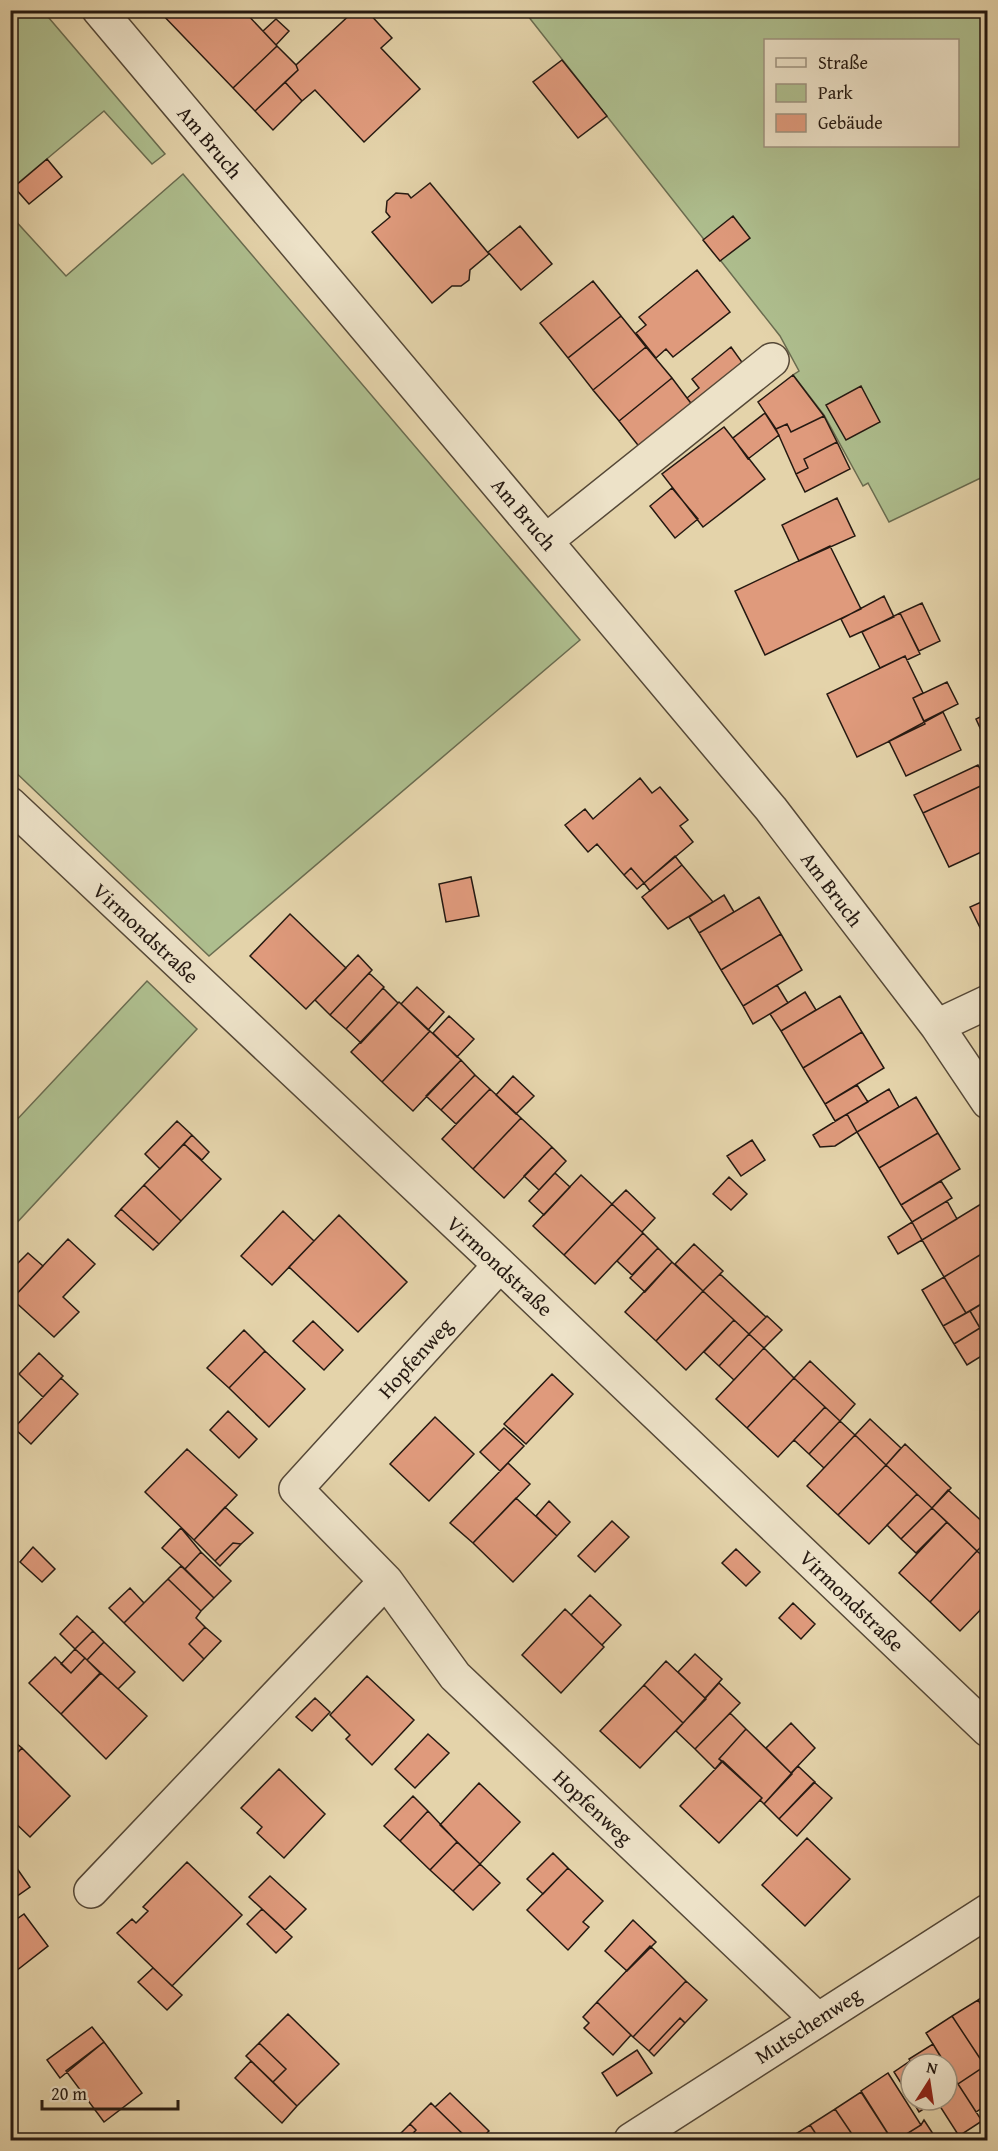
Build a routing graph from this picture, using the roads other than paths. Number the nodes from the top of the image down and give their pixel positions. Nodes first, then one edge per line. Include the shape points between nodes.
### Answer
1 (99, 10) edge
2 (772, 360) dead end
3 (547, 540) junction
4 (10, 804) edge
5 (987, 1002) edge
6 (937, 1026) junction
7 (987, 1102) edge
8 (500, 1265) junction
9 (386, 1581) junction
10 (987, 1730) edge
11 (91, 1891) dead end
12 (987, 1911) edge
13 (817, 2019) junction
14 (631, 2140) edge

1 - 3 street, Am Bruch
2 - 3 street
3 - 6 street, Am Bruch via 771,809
4 - 8 street, Virmondstraße
5 - 6 street
6 - 7 street, Am Bruch
8 - 9 street, Hopfenweg via 296,1489
8 - 10 street, Virmondstraße
9 - 11 street
9 - 13 street, Hopfenweg via 455,1676
12 - 13 street, Mutschenweg
13 - 14 street, Mutschenweg

